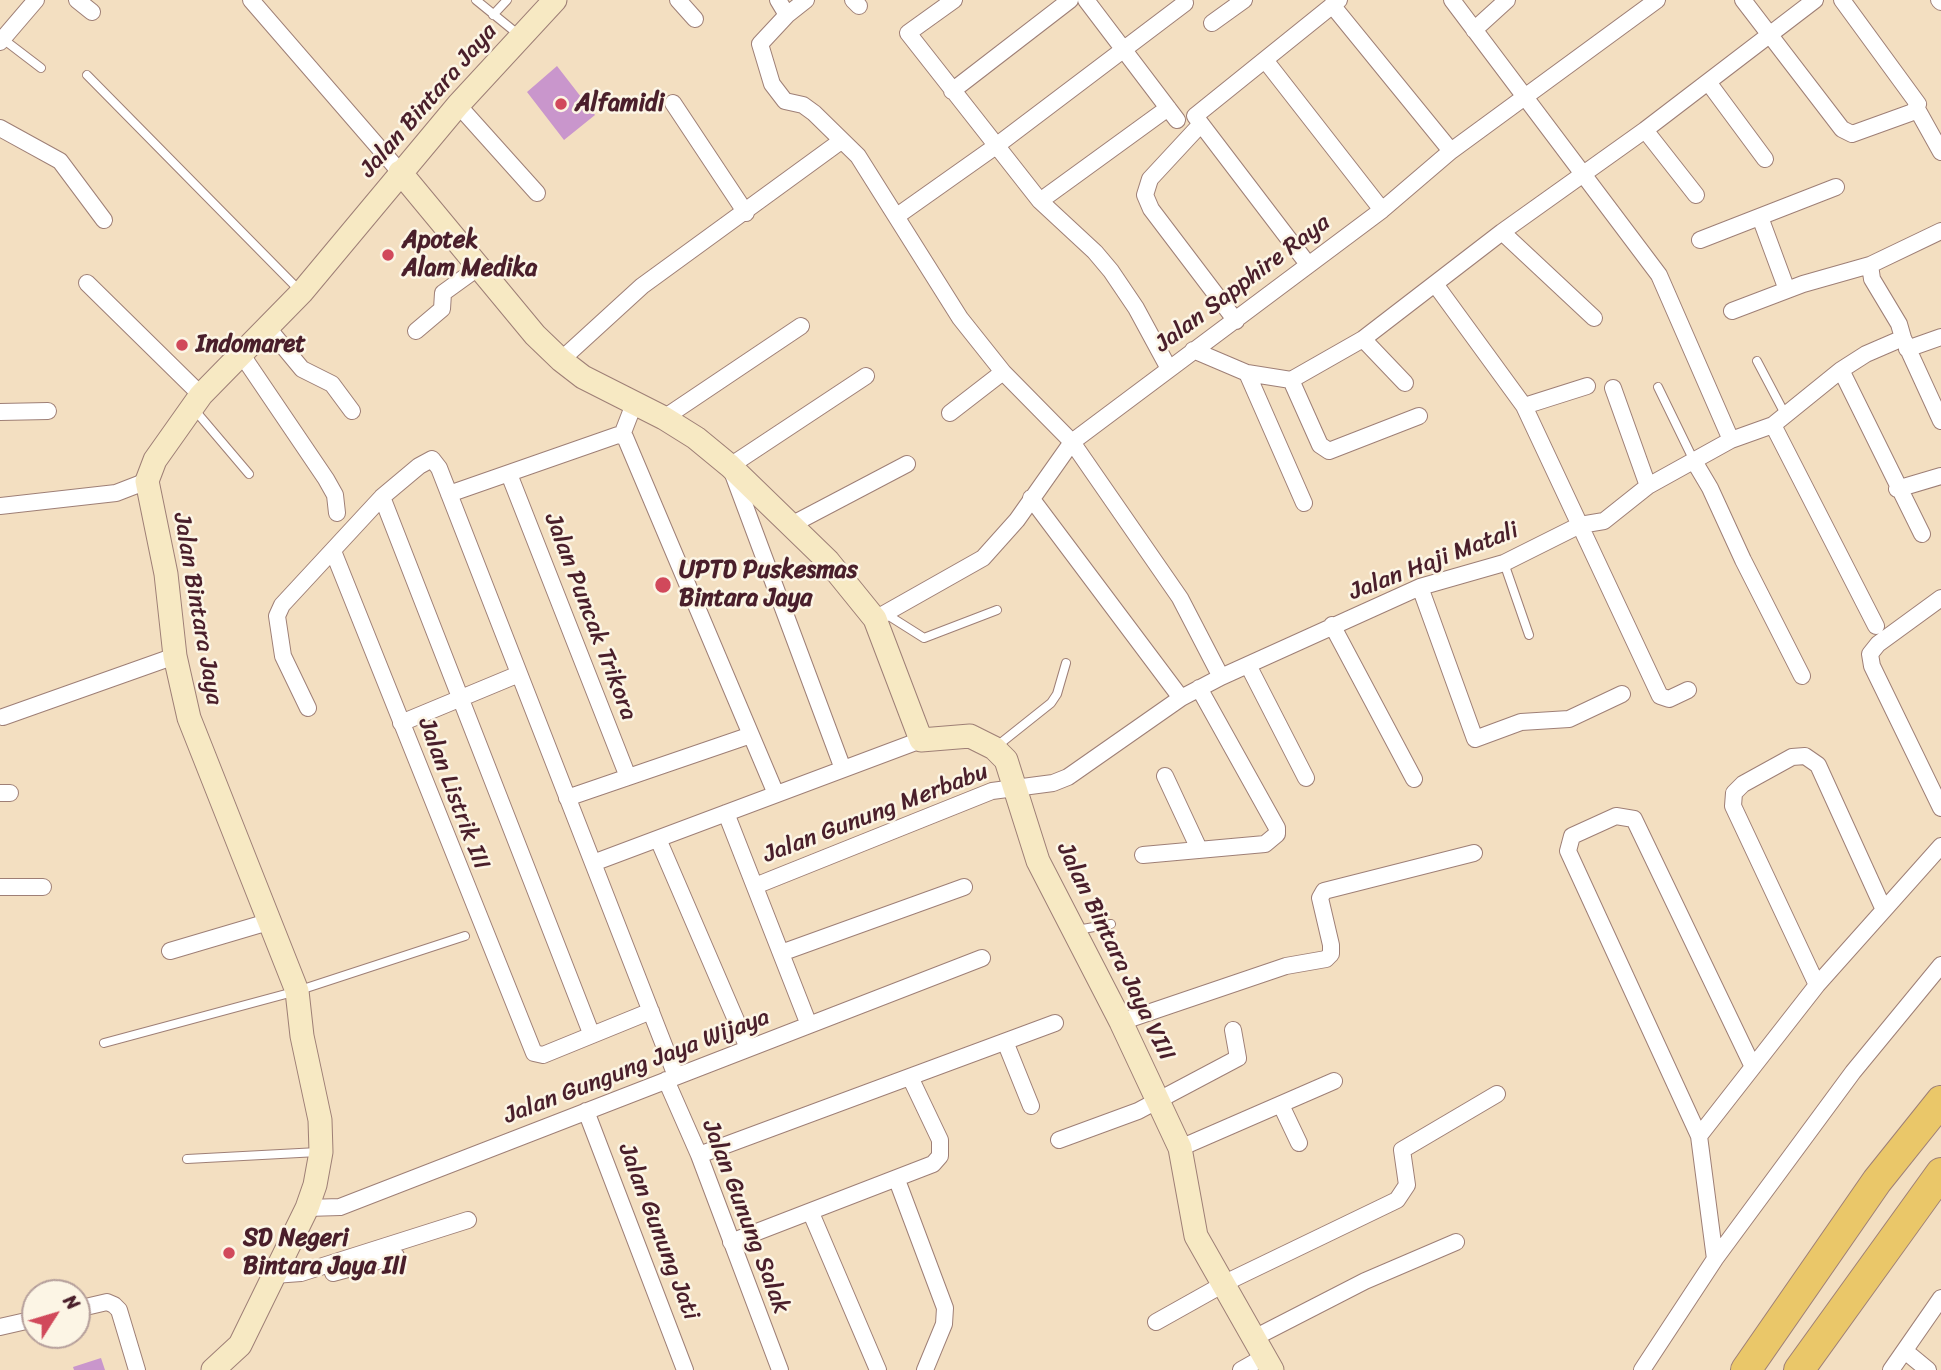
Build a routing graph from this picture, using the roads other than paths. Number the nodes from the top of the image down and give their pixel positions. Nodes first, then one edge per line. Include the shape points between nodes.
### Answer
1 (36, 0) edge
2 (77, 0) edge
3 (251, 0) edge
4 (476, 0) edge
5 (507, 0) edge
6 (555, 0) edge
7 (678, 0) edge
8 (778, 0) edge
9 (806, 0) edge
10 (954, 0) edge
11 (1070, 0) edge
12 (1086, 0) edge
13 (1244, 0) edge
14 (1452, 0) edge
15 (1507, 0) edge
16 (1657, 0) edge
17 (1743, 0) edge
18 (1815, 0) edge
19 (1842, 0) edge
20 (1185, 2) dead end
21 (1336, 3) edge
22 (92, 12) dead end
23 (493, 15) junction
24 (787, 15) junction
25 (695, 19) dead end
26 (1212, 23) dead end
27 (1474, 30) junction
28 (1770, 36) junction
29 (521, 37) junction
30 (1, 40) edge
31 (1123, 48) junction
32 (1265, 60) junction
33 (41, 68) dead end
34 (87, 75) dead end
35 (1708, 82) junction
36 (952, 91) junction
37 (1527, 97) junction
38 (673, 103) dead end
39 (458, 105) junction
40 (1917, 108) junction
41 (1201, 124) junction
42 (0, 128) edge
43 (1645, 130) junction
44 (841, 141) junction
45 (996, 146) junction
46 (1451, 151) junction
47 (1941, 152) edge
48 (1765, 159) dead end
49 (400, 172) junction
50 (1584, 174) junction
51 (1836, 187) dead end
52 (537, 193) dead end
53 (1696, 195) dead end
54 (1040, 201) junction
55 (1382, 210) junction
56 (746, 213) junction
57 (897, 216) junction
58 (1760, 217) junction
59 (104, 220) dead end
60 (1941, 231) edge
61 (1502, 232) junction
62 (1700, 240) dead end
63 (1307, 263) junction
64 (1870, 265) junction
65 (479, 268) junction
66 (87, 283) dead end
67 (1435, 284) junction
68 (1787, 290) junction
69 (302, 292) junction
70 (1732, 311) dead end
71 (1594, 318) dead end
72 (1236, 321) junction
73 (801, 327) dead end
74 (268, 328) junction
75 (416, 331) dead end
76 (1941, 337) edge
77 (1363, 339) junction
78 (1905, 343) junction
79 (1193, 350) junction
80 (242, 355) junction
81 (561, 360) junction
82 (1757, 361) dead end
83 (1168, 367) junction
84 (1841, 370) junction
85 (1003, 372) junction
86 (1247, 373) junction
87 (866, 376) dead end
88 (1291, 380) junction
89 (1405, 383) dead end
90 (1587, 386) dead end
91 (1658, 387) dead end
92 (1613, 388) dead end
93 (196, 401) junction
94 (634, 404) junction
95 (1524, 406) junction
96 (47, 411) dead end
97 (352, 411) dead end
98 (0, 412) edge
99 (950, 414) dead end
100 (1419, 416) dead end
101 (664, 418) junction
102 (1779, 419) junction
103 (1941, 421) edge
104 (622, 435) junction
105 (1731, 440) junction
106 (1072, 442) junction
107 (1694, 461) junction
108 (907, 464) dead end
109 (730, 466) junction
110 (249, 474) dead end
111 (509, 474) junction
112 (1941, 476) edge
113 (147, 481) junction
114 (1648, 486) junction
115 (1897, 489) junction
116 (449, 494) junction
117 (382, 497) junction
118 (1031, 498) junction
119 (1304, 503) dead end
120 (0, 506) edge
121 (337, 513) dead end
122 (791, 525) junction
123 (1580, 525) junction
124 (1922, 534) dead end
125 (333, 551) junction
126 (1504, 564) junction
127 (1420, 587) junction
128 (1941, 598) edge
129 (997, 610) dead end
130 (881, 616) junction
131 (1332, 625) junction
132 (1876, 626) dead end
133 (1529, 635) dead end
134 (175, 656) junction
135 (1066, 663) dead end
136 (1248, 665) junction
137 (519, 674) junction
138 (1802, 676) dead end
139 (1221, 677) junction
140 (1199, 688) junction
141 (1688, 690) dead end
142 (1622, 694) dead end
143 (1181, 698) junction
144 (461, 700) junction
145 (309, 708) dead end
146 (3, 717) dead end
147 (401, 723) junction
148 (751, 735) junction
149 (921, 740) junction
150 (994, 748) junction
151 (844, 769) junction
152 (1165, 776) dead end
153 (628, 777) junction
154 (1306, 778) dead end
155 (1414, 779) dead end
156 (1014, 786) junction
157 (776, 794) junction
158 (567, 798) junction
159 (1941, 808) edge
160 (726, 813) junction
161 (658, 839) junction
162 (1941, 846) edge
163 (1199, 849) junction
164 (1474, 853) dead end
165 (1143, 855) dead end
166 (593, 863) junction
167 (755, 886) junction
168 (0, 887) edge
169 (43, 887) dead end
170 (964, 887) dead end
171 (1884, 910) junction
172 (268, 922) junction
173 (1111, 924) dead end
174 (1074, 931) junction
175 (465, 936) dead end
176 (170, 951) dead end
177 (781, 953) junction
178 (982, 958) dead end
179 (1941, 965) edge
180 (1817, 985) junction
181 (297, 992) junction
182 (650, 1011) junction
183 (1121, 1022) junction
184 (1055, 1023) dead end
185 (809, 1025) junction
186 (1233, 1030) dead end
187 (591, 1033) junction
188 (104, 1043) dead end
189 (1006, 1044) junction
190 (748, 1048) junction
191 (1753, 1067) junction
192 (910, 1077) junction
193 (671, 1078) junction
194 (1334, 1081) dead end
195 (1497, 1094) dead end
196 (1157, 1101) junction
197 (1941, 1101) edge
198 (1281, 1105) junction
199 (1031, 1107) dead end
200 (586, 1111) junction
201 (1699, 1136) junction
202 (1059, 1140) dead end
203 (1299, 1143) dead end
204 (1180, 1148) junction
205 (321, 1152) junction
206 (699, 1155) junction
207 (187, 1159) dead end
208 (1941, 1173) edge
209 (897, 1180) junction
210 (307, 1208) junction
211 (811, 1213) junction
212 (468, 1220) dead end
213 (732, 1242) junction
214 (1456, 1242) dead end
215 (396, 1256) dead end
216 (1715, 1259) junction
217 (302, 1277) junction
218 (272, 1281) junction
219 (1224, 1284) junction
220 (1941, 1298) edge
221 (91, 1306) edge
222 (21, 1322) edge
223 (1156, 1322) dead end
224 (0, 1327) edge
225 (1905, 1352) junction
226 (1263, 1355) edge
227 (226, 1366) edge
228 (137, 1370) edge
229 (685, 1370) edge
230 (780, 1370) edge
231 (878, 1370) edge
232 (925, 1370) edge
233 (1241, 1370) edge
234 (1642, 1370) edge
235 (1746, 1370) edge
236 (1799, 1370) edge
237 (1891, 1370) edge
238 (1928, 1370) edge

1 - 30 street
2 - 22 street
3 - 49 street
4 - 23 lane
5 - 23 lane
6 - 29 street, Jalan Bintara Jaya
7 - 25 street
8 - 24 street
9 - 24 street
10 - 36 street via 908,33
11 - 36 street
12 - 31 street
13 - 26 street
14 - 27 street
15 - 27 street
16 - 37 street, Jalan Sapphire Raya
17 - 28 street
18 - 28 street
19 - 40 street via 1916,98
20 - 31 street
21 - 32 street
21 - 46 street
23 - 29 lane
24 - 44 street via 760,44 772,84 785,101 803,105
27 - 37 street
28 - 35 street
28 - 40 street via 1842,130 1852,134
29 - 39 street, Jalan Bintara Jaya
30 - 33 lane
31 - 45 street
31 - 54 street via 1172,114
32 - 41 street via 1195,116
32 - 55 street
34 - 69 lane
35 - 43 street
35 - 48 street
36 - 45 street
37 - 46 street, Jalan Sapphire Raya
37 - 50 street
38 - 56 street
39 - 49 street, Jalan Bintara Jaya
39 - 52 street
40 - 47 street
41 - 63 street
41 - 72 street via 1150,179 1145,195
42 - 59 street via 60,161
43 - 50 street
43 - 53 street
44 - 56 street
44 - 57 street via 870,172
45 - 54 street
45 - 57 street
46 - 55 street, Jalan Sapphire Raya
49 - 65 street
49 - 69 street, Jalan Bintara Jaya
50 - 61 street
50 - 105 street via 1669,293
51 - 58 street
54 - 83 street via 1111,271
55 - 63 street, Jalan Sapphire Raya
56 - 81 street via 642,286
57 - 85 street via 943,292
58 - 62 street
58 - 68 street
60 - 64 street
61 - 67 street
61 - 71 street
63 - 72 street, Jalan Sapphire Raya
64 - 68 street
64 - 78 street via 1872,279
65 - 75 street via 443,293 442,309
65 - 81 street
66 - 93 street
67 - 77 street
67 - 95 street
68 - 70 street
69 - 74 street, Jalan Bintara Jaya
72 - 79 street, Jalan Sapphire Raya
73 - 101 street
74 - 80 street, Jalan Bintara Jaya
74 - 97 street via 302,369 332,384
76 - 78 street, Jalan Haji Matali
77 - 88 street
77 - 89 street
78 - 84 street, Jalan Haji Matali via 1866,354
78 - 103 street
79 - 83 street, Jalan Sapphire Raya
79 - 86 street
80 - 93 street, Jalan Bintara Jaya
80 - 121 street via 326,479 335,495
81 - 94 street
82 - 102 lane
83 - 106 street, Jalan Sapphire Raya
84 - 102 street, Jalan Haji Matali
84 - 115 street
85 - 99 street
85 - 106 street
86 - 88 street
86 - 119 street
87 - 109 street
88 - 100 street via 1320,445 1329,451
90 - 95 street
91 - 107 lane
92 - 114 street
93 - 110 lane
93 - 113 street, Jalan Bintara Jaya via 155,460
94 - 101 street
94 - 104 street
95 - 123 street
96 - 98 street
101 - 109 street
102 - 105 street, Jalan Haji Matali
102 - 132 street
104 - 111 street
104 - 148 street via 628,440
105 - 107 street, Jalan Haji Matali
106 - 118 street, Jalan Sapphire Raya
106 - 139 street via 1180,598
107 - 114 street, Jalan Haji Matali
107 - 138 street
108 - 122 street
109 - 122 street
109 - 151 street
111 - 116 street
111 - 153 street, Jalan Puncak Trikora
112 - 115 street
113 - 120 street via 116,493
113 - 134 street, Jalan Bintara Jaya via 166,574
114 - 123 street, Jalan Haji Matali via 1604,521
115 - 124 street
116 - 117 street, Jalan Gunung Salak via 432,459
116 - 137 street, Jalan Gunung Salak
117 - 125 street
117 - 144 street
118 - 130 street, Jalan Sapphire Raya via 983,558
118 - 143 street
122 - 130 street
123 - 126 street, Jalan Haji Matali
123 - 141 street via 1660,696 1669,699
125 - 145 street via 277,616 283,656
125 - 147 street, Jalan Listrik III
126 - 127 street, Jalan Haji Matali
126 - 133 lane
127 - 131 street, Jalan Haji Matali
127 - 142 street via 1475,739 1521,722 1569,719
128 - 159 street via 1870,654
129 - 130 lane via 923,638
130 - 149 street
131 - 136 street, Jalan Haji Matali
131 - 155 street
134 - 146 street
134 - 172 street, Jalan Bintara Jaya via 189,718
135 - 150 lane via 1051,704
136 - 139 street, Jalan Haji Matali
136 - 154 street
137 - 144 street
137 - 158 street, Jalan Gunung Salak
139 - 140 street, Jalan Haji Matali
140 - 143 street, Jalan Haji Matali
140 - 163 street via 1277,828 1274,838 1265,844
143 - 156 street, Jalan Haji Matali via 1068,777
144 - 147 street
144 - 187 street
147 - 187 street, Jalan Listrik III via 534,1054 543,1055
148 - 153 street
148 - 157 street
149 - 150 street via 970,736
149 - 151 street
150 - 156 street, Jalan Bintara Jaya VIII via 1010,766
151 - 157 street
152 - 163 street
153 - 158 street
156 - 167 street, Jalan Gunung Merbabu
156 - 174 street, Jalan Bintara Jaya VIII via 1038,861
157 - 160 street
158 - 166 street, Jalan Gunung Salak
160 - 161 street
160 - 167 street
161 - 166 street
161 - 190 street
162 - 171 street
163 - 165 street
164 - 183 street via 1324,891 1320,898 1331,954 1326,959 1286,966
166 - 182 street, Jalan Gunung Salak
167 - 177 street
168 - 169 street
170 - 177 street
171 - 180 street
171 - 180 street via 1818,765 1805,757 1792,757 1734,793 1733,806
172 - 176 street
172 - 181 street, Jalan Bintara Jaya
173 - 174 lane
174 - 183 street, Jalan Bintara Jaya VIII
175 - 181 lane
177 - 185 street
178 - 185 street, Jalan Gungung Jaya Wijaya
179 - 216 street via 1853,1072
180 - 191 street
181 - 188 lane
181 - 205 street, Jalan Bintara Jaya via 315,1087
182 - 187 street
182 - 193 street, Jalan Gunung Salak
183 - 196 street, Jalan Bintara Jaya VIII
184 - 189 street
185 - 190 street, Jalan Gungung Jaya Wijaya
186 - 196 street via 1238,1058
189 - 192 street
189 - 199 street
190 - 193 street, Jalan Gungung Jaya Wijaya
191 - 201 street
191 - 201 street via 1634,819 1616,816 1572,836 1568,851
192 - 206 street
192 - 209 street via 940,1140 940,1156 933,1164
193 - 200 street, Jalan Gungung Jaya Wijaya
193 - 206 street, Jalan Gunung Salak
194 - 198 street
195 - 219 street via 1402,1150 1407,1185 1396,1200
196 - 202 street
196 - 204 street, Jalan Bintara Jaya VIII
197 - 235 highway via 1877,1181
198 - 203 street
198 - 204 street
200 - 210 street, Jalan Gungung Jaya Wijaya via 340,1207
200 - 229 street, Jalan Gunung Jati
201 - 216 street
204 - 219 street, Jalan Bintara Jaya VIII via 1196,1236
205 - 207 lane
205 - 210 street, Jalan Bintara Jaya
206 - 213 street, Jalan Gunung Salak
208 - 236 highway
209 - 211 street
209 - 232 street via 944,1308 944,1324
210 - 218 street, Jalan Bintara Jaya
211 - 213 street
211 - 231 street
212 - 217 street
213 - 230 street, Jalan Gunung Salak
214 - 226 street via 1365,1281
215 - 217 street
216 - 234 street
217 - 218 street
218 - 227 street, Jalan Bintara Jaya
219 - 223 street
219 - 226 street, Jalan Bintara Jaya VIII
220 - 225 street
221 - 228 street via 107,1302 119,1310
222 - 224 street
225 - 237 street
225 - 238 street
226 - 233 street

